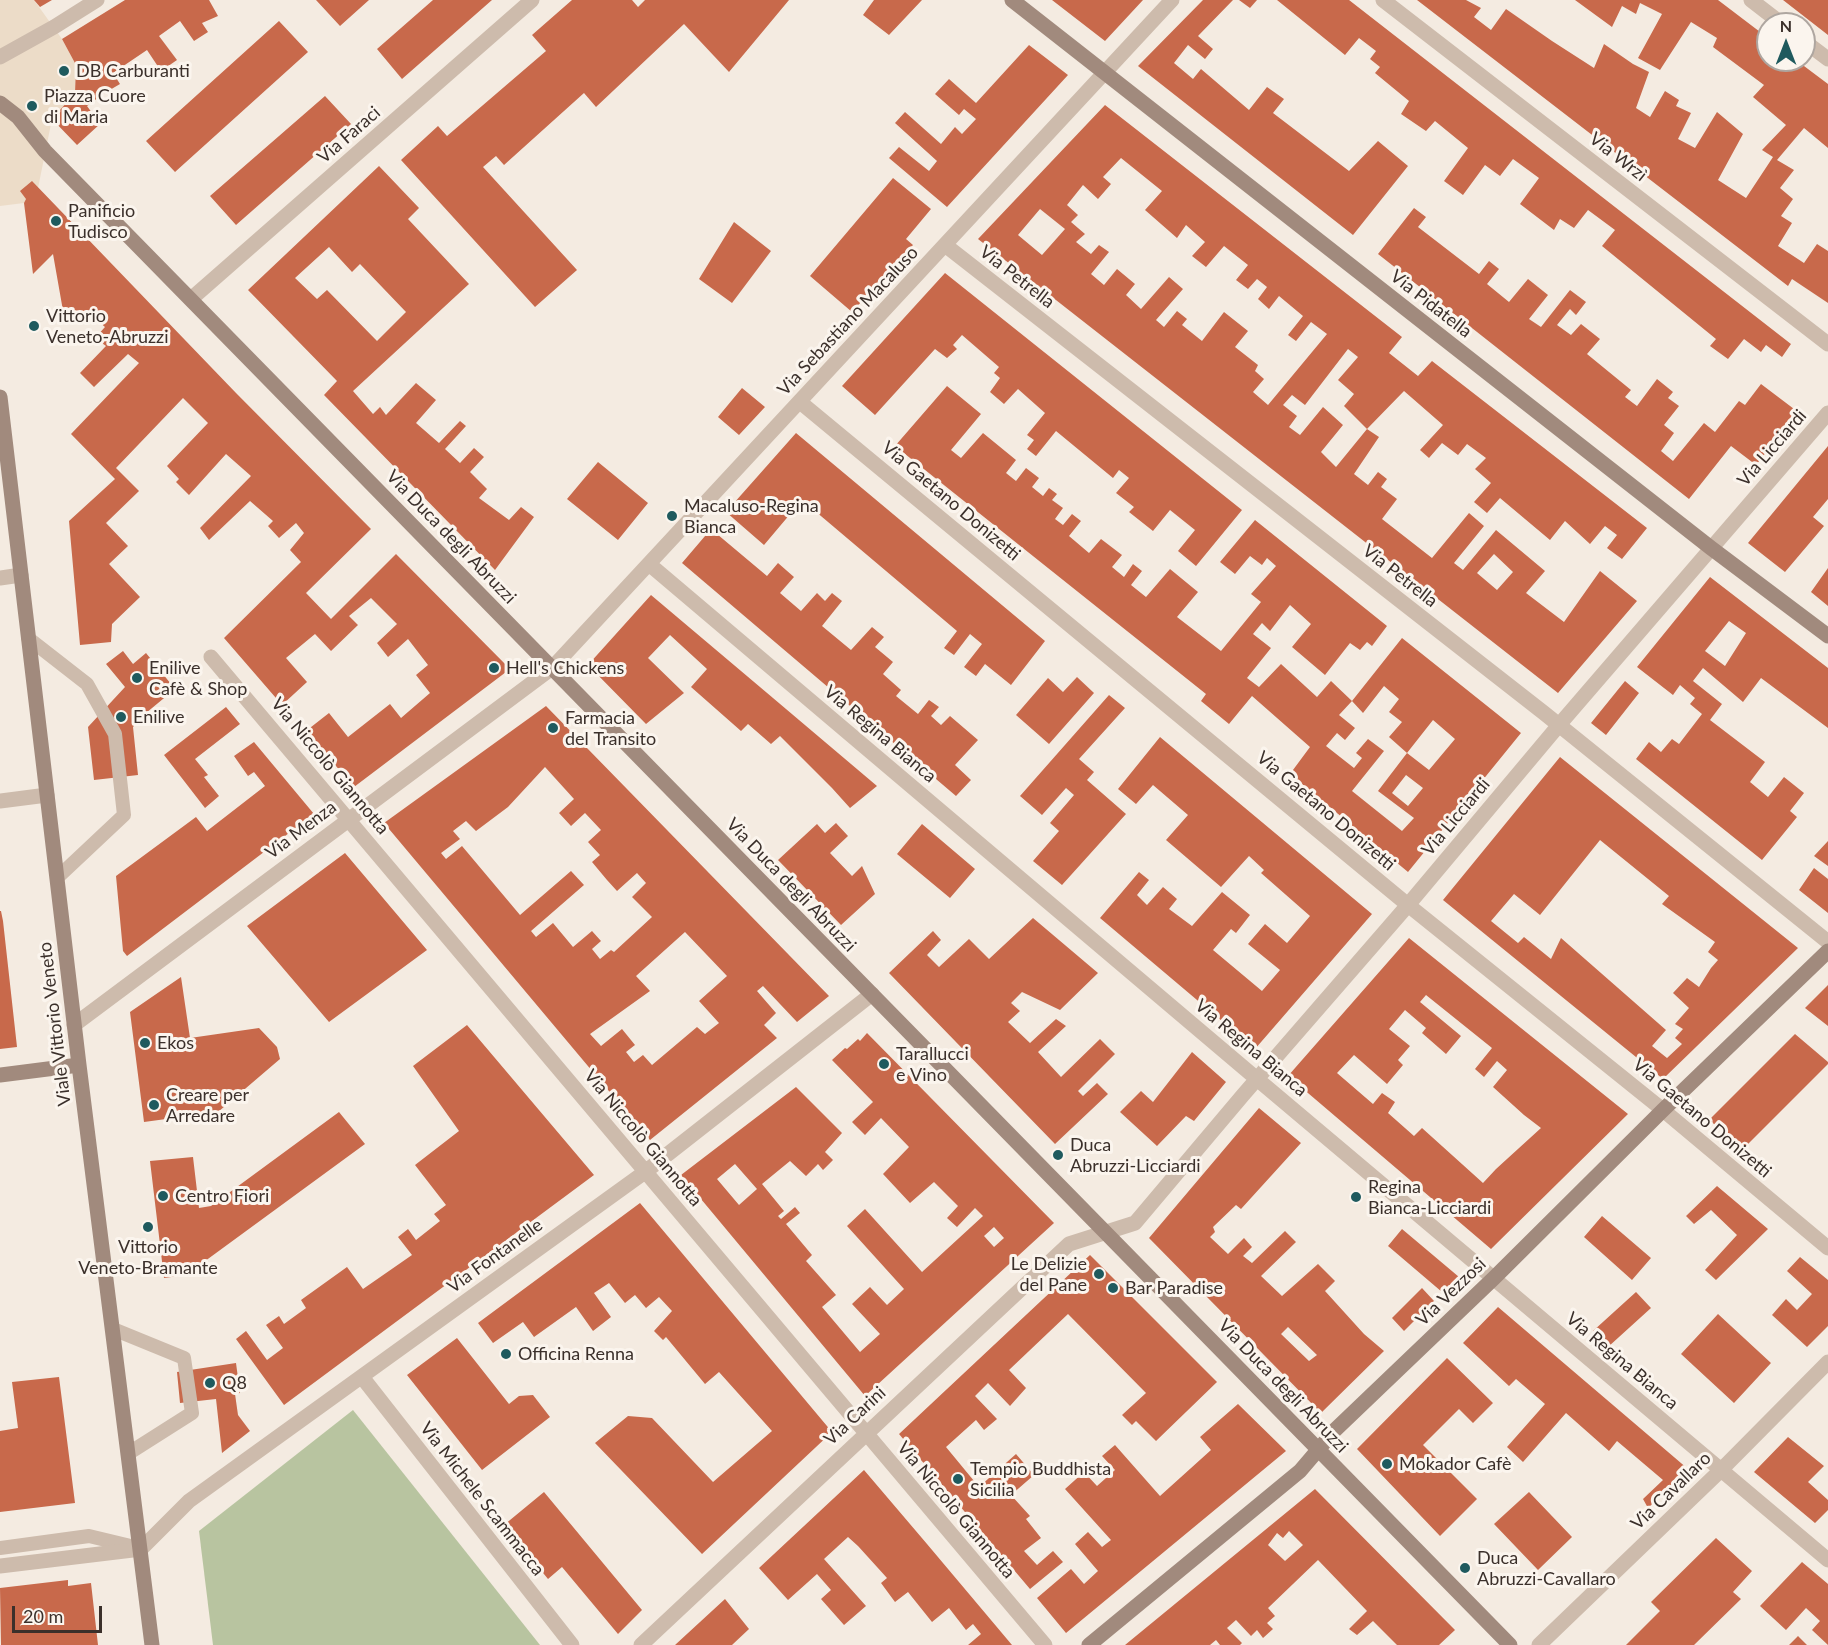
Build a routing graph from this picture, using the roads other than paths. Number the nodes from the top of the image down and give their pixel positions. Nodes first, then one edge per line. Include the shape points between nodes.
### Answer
1 (97, 0) edge
2 (532, 0) edge
3 (1012, 0) edge
4 (1172, 0) edge
5 (1383, 0) edge
6 (1750, 0) edge
7 (1766, 12) edge
8 (0, 57) edge
9 (1105, 73) junction
10 (0, 103) edge
11 (945, 245) junction
12 (191, 299) junction
13 (1828, 344) edge
14 (0, 397) edge
15 (800, 402) junction
16 (1828, 413) edge
17 (1712, 548) junction
18 (649, 564) junction
19 (21, 575) junction
20 (0, 578) edge
21 (1828, 636) edge
22 (28, 638) junction
23 (211, 657) dead end
24 (552, 668) junction
25 (1559, 725) junction
26 (47, 795) junction
27 (0, 801) edge
28 (349, 818) junction
29 (57, 878) junction
30 (1408, 905) junction
31 (1828, 942) edge
32 (1828, 951) edge
33 (872, 994) junction
34 (74, 1025) junction
35 (79, 1065) junction
36 (0, 1076) edge
37 (1257, 1079) junction
38 (1663, 1110) junction
39 (645, 1172) junction
40 (1105, 1232) junction
41 (1828, 1248) edge
42 (1494, 1278) junction
43 (113, 1329) junction
44 (1828, 1362) edge
45 (362, 1377) junction
46 (866, 1433) junction
47 (1318, 1449) junction
48 (129, 1454) junction
49 (1721, 1470) junction
50 (0, 1548) edge
51 (141, 1549) junction
52 (1828, 1560) edge
53 (0, 1566) edge
54 (152, 1645) edge
55 (572, 1645) edge
56 (641, 1645) edge
57 (1045, 1645) edge
58 (1089, 1645) edge
59 (1510, 1645) edge
60 (1539, 1645) edge

1 - 8 street
2 - 12 street, Via Faraci
3 - 9 main road, Via Pidatella
4 - 9 street, Via Sebastiano Macaluso
5 - 13 street, Via Wrzì
6 - 7 street
9 - 11 street, Via Sebastiano Macaluso
9 - 17 main road, Via Pidatella
10 - 12 main road, Via Duca degli Abruzzi via 18,117 45,151
11 - 15 street, Via Sebastiano Macaluso
11 - 25 street, Via Petrella
12 - 24 main road, Via Duca degli Abruzzi
14 - 19 main road, Viale Vittorio Veneto
15 - 18 street, Via Sebastiano Macaluso
15 - 30 street, Via Gaetano Donizetti
16 - 17 street, Via Licciardi
17 - 21 main road, Via Pidatella
17 - 25 street, Via Licciardi
18 - 24 street, Via Sebastiano Macaluso
18 - 37 street, Via Regina Bianca
19 - 20 street
19 - 22 main road, Viale Vittorio Veneto
22 - 26 main road, Viale Vittorio Veneto
22 - 29 lane via 87,684 115,734 124,815
23 - 28 street, Via Niccolò Giannotta
24 - 28 street, Via Menza
24 - 33 main road, Via Duca degli Abruzzi
25 - 30 street, Via Licciardi
25 - 31 street, Via Petrella
26 - 27 street
26 - 29 main road, Viale Vittorio Veneto
28 - 34 street, Via Menza
28 - 39 street, Via Niccolò Giannotta
29 - 34 main road, Viale Vittorio Veneto
30 - 37 street, Via Licciardi
30 - 38 street, Via Gaetano Donizetti
32 - 38 main road, Via Vezzosi
33 - 39 street, Via Fontanelle
33 - 40 main road, Via Duca degli Abruzzi
34 - 35 main road, Viale Vittorio Veneto
35 - 36 main road
35 - 43 main road, Viale Vittorio Veneto
37 - 40 street, Via Licciardi via 1135,1223
37 - 42 street, Via Regina Bianca
38 - 41 street, Via Gaetano Donizetti
38 - 42 main road, Via Vezzosi
39 - 45 street, Via Fontanelle
39 - 46 street, Via Niccolò Giannotta
40 - 46 street, Via Carini via 1068,1244
40 - 47 main road, Via Duca degli Abruzzi
42 - 47 main road, Via Vezzosi
42 - 49 street, Via Regina Bianca
43 - 48 main road, Viale Vittorio Veneto
43 - 48 lane via 184,1358 192,1413
44 - 49 street, Via Cavallaro
45 - 51 street, Via Fontanelle via 189,1501
45 - 55 street, Via Michele Scammacca
46 - 56 street, Via Carini
46 - 57 street, Via Niccolò Giannotta
47 - 58 main road, Via Vezzosi via 1300,1471
47 - 59 main road, Via Duca degli Abruzzi
48 - 51 main road, Viale Vittorio Veneto
49 - 52 street, Via Regina Bianca
49 - 60 street, Via Cavallaro
50 - 51 lane via 89,1536
51 - 53 street
51 - 54 main road, Viale Vittorio Veneto

